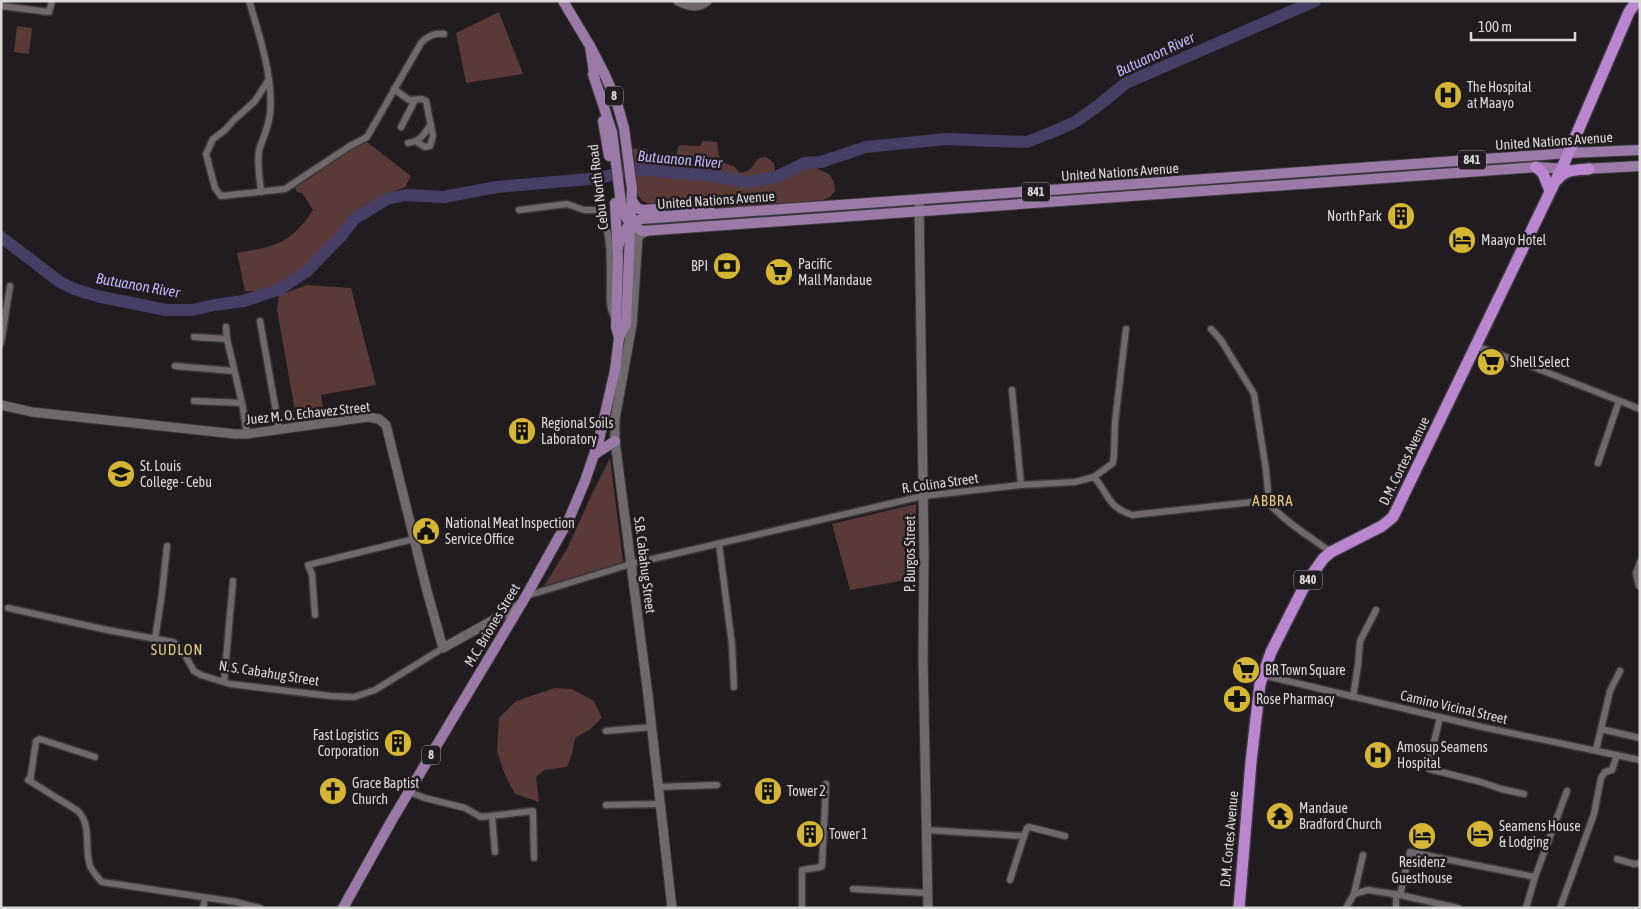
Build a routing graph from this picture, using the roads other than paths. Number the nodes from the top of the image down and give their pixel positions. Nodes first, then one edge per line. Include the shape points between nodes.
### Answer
1 (52, 1) edge
2 (249, 1) edge
3 (563, 1) edge
4 (678, 1) edge
5 (707, 1) edge
6 (1637, 1) edge
7 (1, 6) edge
8 (1630, 7) edge
9 (444, 34) dead end
10 (590, 46) junction
11 (268, 80) junction
12 (394, 89) junction
13 (415, 100) junction
14 (431, 124) junction
15 (401, 128) dead end
16 (416, 142) junction
17 (408, 143) dead end
18 (1640, 150) edge
19 (1569, 153) junction
20 (1640, 166) edge
21 (1536, 168) junction
22 (1562, 168) junction
23 (1589, 169) junction
24 (616, 191) junction
25 (1550, 191) junction
26 (261, 192) junction
27 (919, 200) junction
28 (632, 201) junction
29 (519, 210) dead end
30 (920, 211) junction
31 (726, 213) junction
32 (630, 224) junction
33 (648, 231) junction
34 (618, 248) junction
35 (10, 286) dead end
36 (260, 321) dead end
37 (616, 321) junction
38 (226, 327) dead end
39 (1126, 329) dead end
40 (1211, 329) dead end
41 (194, 337) dead end
42 (618, 338) junction
43 (227, 339) junction
44 (1, 343) edge
45 (1476, 346) junction
46 (175, 366) dead end
47 (234, 371) junction
48 (1012, 390) dead end
49 (194, 401) dead end
50 (1619, 401) junction
51 (242, 403) junction
52 (1, 405) edge
53 (1640, 409) edge
54 (279, 428) junction
55 (247, 434) junction
56 (615, 441) junction
57 (595, 454) junction
58 (1598, 463) dead end
59 (1094, 477) junction
60 (1021, 486) junction
61 (923, 496) junction
62 (1269, 504) junction
63 (414, 539) junction
64 (719, 544) junction
65 (167, 546) dead end
66 (1332, 552) junction
67 (1640, 562) edge
68 (631, 564) junction
69 (233, 581) dead end
70 (1639, 586) edge
71 (524, 600) junction
72 (8, 608) dead end
73 (1376, 610) dead end
74 (315, 615) dead end
75 (155, 639) junction
76 (443, 648) junction
77 (1620, 670) dead end
78 (1262, 675) junction
79 (224, 682) junction
80 (734, 687) dead end
81 (1353, 697) junction
82 (1440, 718) junction
83 (652, 727) junction
84 (1602, 729) junction
85 (606, 731) dead end
86 (1640, 738) edge
87 (1596, 750) junction
88 (1617, 755) junction
89 (95, 757) dead end
90 (1640, 760) edge
91 (826, 784) dead end
92 (717, 785) dead end
93 (658, 787) junction
94 (1567, 791) dead end
95 (409, 792) junction
96 (1524, 794) dead end
97 (660, 804) junction
98 (606, 805) dead end
99 (492, 816) junction
100 (926, 830) junction
101 (1024, 836) junction
102 (1065, 836) dead end
103 (495, 852) dead end
104 (1363, 854) dead end
105 (534, 858) dead end
106 (1617, 859) dead end
107 (1640, 863) edge
108 (1536, 877) junction
109 (1010, 880) dead end
110 (852, 889) dead end
111 (927, 893) junction
112 (1354, 894) junction
113 (1398, 894) junction
114 (205, 898) junction
115 (204, 908) edge
116 (260, 908) edge
117 (343, 908) edge
118 (672, 908) edge
119 (802, 908) edge
120 (928, 908) edge
121 (1238, 908) edge
122 (1346, 908) edge
123 (1396, 908) edge
124 (1458, 908) edge
125 (1526, 908) edge
126 (1560, 908) edge

1 - 7 street via 49,12
2 - 11 street via 261,38
3 - 10 main road, 8
4 - 5 street via 698,6
6 - 8 highway, D.M. Cortes Avenue / 840
8 - 19 highway, D.M. Cortes Avenue / 840
9 - 12 street via 436,33 421,43
10 - 24 main road, Cebu North Road / 8 via 593,74 607,112
10 - 28 main road, 8 via 616,100 623,123
11 - 26 street via 270,115 258,161
11 - 26 street via 255,101 213,139 206,154 215,188 221,196
12 - 13 street via 409,100
12 - 26 street via 367,137 293,185
13 - 14 street via 426,101
13 - 15 street
14 - 16 street
14 - 16 street via 433,136 430,146
16 - 17 street
18 - 19 main road, United Nations Avenue / 841
19 - 22 highway, D.M. Cortes Avenue / 840
19 - 27 main road, United Nations Avenue / 841
20 - 23 main road, United Nations Avenue / 841
21 - 22 main road, United Nations Avenue / 841
21 - 25 highway via 1543,173
21 - 30 main road, United Nations Avenue / 841
22 - 23 main road, United Nations Avenue / 841
22 - 25 highway, D.M. Cortes Avenue / 840
23 - 25 highway via 1563,173
24 - 32 main road via 624,218
24 - 34 main road, Cebu North Road / 8
25 - 45 highway, D.M. Cortes Avenue / 840
27 - 30 street, P. Burgos Street
27 - 31 main road, United Nations Avenue / 841
28 - 31 main road via 641,209 686,206
28 - 32 main road, M.C. Briones Street / 8
29 - 37 street via 567,204 584,210 600,210 604,216 610,254 610,308
30 - 33 main road, United Nations Avenue / 841
30 - 61 street, P. Burgos Street
31 - 32 main road, United Nations Avenue / 841 via 642,219
32 - 33 main road
32 - 34 main road
32 - 42 main road, M.C. Briones Street / 8 via 626,323
33 - 56 street, S.B. Cabahug Street via 637,241 634,305 615,419
34 - 37 main road, M.C. Briones Street / 8
35 - 44 street
36 - 54 street
37 - 42 main road, M.C. Briones Street / 8
38 - 43 street
39 - 59 street via 1113,462
40 - 62 street via 1254,394
41 - 43 street
42 - 57 main road, M.C. Briones Street / 8 via 614,380
43 - 47 street
45 - 50 street
45 - 66 highway, D.M. Cortes Avenue / 840 via 1393,518
46 - 47 street
47 - 51 street
48 - 60 street
49 - 51 street
50 - 53 street
50 - 58 street
51 - 55 street
52 - 55 street, Juez M. O. Echavez Street via 32,412 142,425
54 - 55 street, Juez M. O. Echavez Street
54 - 63 street, Juez M. O. Echavez Street via 368,418 382,421 386,425
56 - 57 main road
56 - 68 street, S.B. Cabahug Street
57 - 71 main road, M.C. Briones Street / 8 via 569,519
59 - 60 street, R. Colina Street via 1068,484
59 - 62 street via 1120,511 1132,515 1253,502
60 - 61 street, R. Colina Street
61 - 64 street, R. Colina Street
61 - 100 street, P. Burgos Street
62 - 66 street
63 - 74 street via 308,565 312,574
63 - 76 street, Juez M. O. Echavez Street
64 - 68 street, R. Colina Street
64 - 80 street
65 - 75 street
66 - 78 highway, D.M. Cortes Avenue / 840 via 1320,562 1306,583
67 - 70 street via 1636,573
68 - 71 street, R. Colina Street
68 - 83 street, S.B. Cabahug Street
69 - 79 street
71 - 76 street, N. S. Cabahug Street
71 - 95 main road, M.C. Briones Street / 8
72 - 75 street, N. S. Cabahug Street
73 - 81 street via 1360,641
75 - 79 street, N. S. Cabahug Street via 174,642 194,671
76 - 79 street, N. S. Cabahug Street via 375,690 354,697
77 - 84 street via 1610,691
78 - 81 street, Camino Vicinal Street
78 - 121 highway, D.M. Cortes Avenue / 840
81 - 82 street, Camino Vicinal Street
82 - 87 street, Camino Vicinal Street
82 - 96 street via 1429,769
83 - 85 street
83 - 93 street, S.B. Cabahug Street
84 - 86 street
84 - 87 street
87 - 88 street, Camino Vicinal Street
88 - 90 street, Camino Vicinal Street
88 - 126 street via 1612,770 1601,778 1594,814
89 - 114 street via 40,739 36,741 29,780 83,816 88,858 96,876 102,882
91 - 119 street via 822,866 802,870
92 - 93 street
93 - 97 street, S.B. Cabahug Street
94 - 108 street
95 - 99 street via 466,808 481,817
95 - 117 main road, M.C. Briones Street / 8
97 - 98 street
97 - 118 street, S.B. Cabahug Street
99 - 103 street
99 - 105 street via 532,811
100 - 101 street
100 - 111 street, P. Burgos Street
101 - 102 street via 1030,827
101 - 109 street
104 - 112 street
106 - 107 street
108 - 113 street via 1410,852
108 - 125 street
110 - 111 street
111 - 120 street, P. Burgos Street
112 - 113 street via 1368,890
112 - 122 street
113 - 123 street
113 - 124 street
114 - 115 street
114 - 116 street

